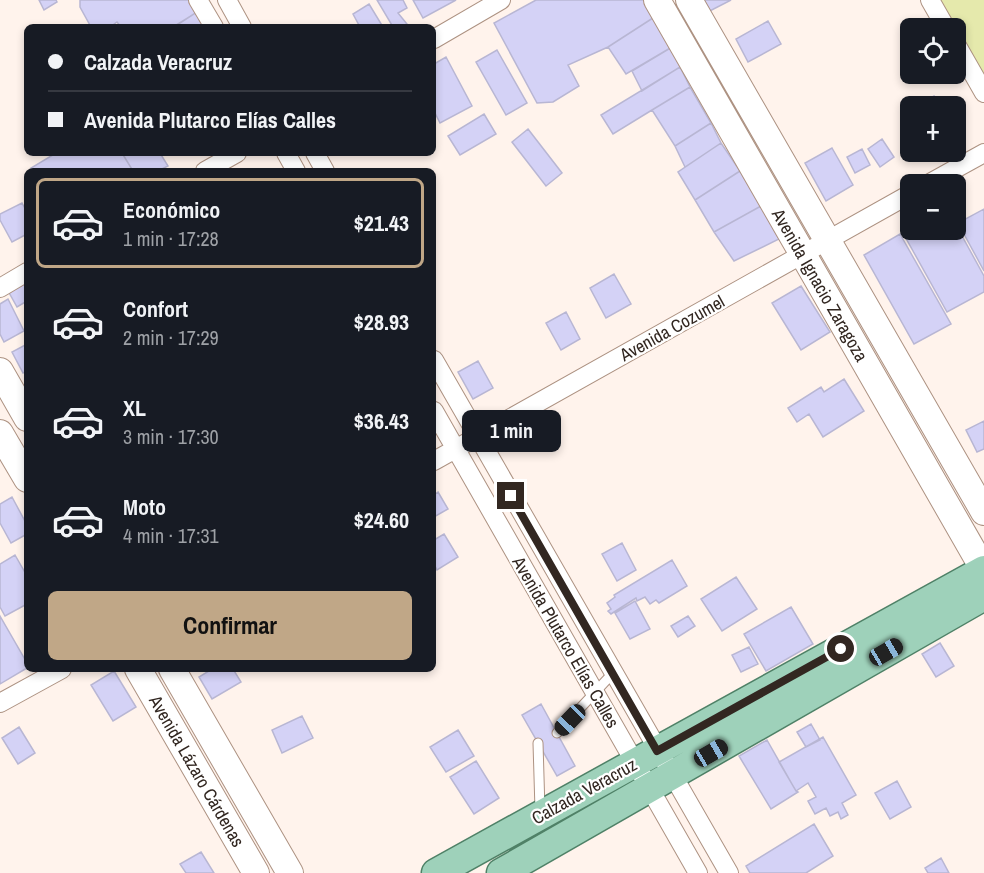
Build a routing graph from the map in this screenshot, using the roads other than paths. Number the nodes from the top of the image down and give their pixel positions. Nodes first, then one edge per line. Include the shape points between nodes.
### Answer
1 (198, 0) edge
2 (227, 0) edge
3 (501, 0) edge
4 (657, 0) edge
5 (689, 0) edge
6 (930, 0) edge
7 (940, 18) edge
8 (212, 24) edge
9 (241, 24) edge
10 (436, 38) edge
11 (966, 62) edge
12 (984, 93) edge
13 (984, 153) edge
14 (232, 156) edge
15 (210, 168) edge
16 (946, 174) edge
17 (900, 201) edge
18 (828, 241) junction
19 (803, 255) junction
20 (24, 274) edge
21 (0, 288) edge
22 (436, 364) edge
23 (0, 371) edge
24 (24, 413) edge
25 (436, 415) edge
26 (0, 433) edge
27 (477, 437) junction
28 (455, 449) junction
29 (436, 460) edge
30 (24, 474) edge
31 (984, 512) edge
32 (984, 570) edge
33 (984, 596) edge
34 (57, 672) edge
35 (140, 672) edge
36 (174, 672) edge
37 (613, 673) junction
38 (595, 693) junction
39 (0, 704) edge
40 (557, 733) dead end
41 (538, 743) dead end
42 (646, 757) junction
43 (661, 782) junction
44 (540, 815) junction
45 (256, 873) edge
46 (290, 873) edge
47 (436, 873) edge
48 (501, 873) edge
49 (698, 873) edge
50 (729, 873) edge

1 - 8 street
2 - 9 street
3 - 10 street
4 - 19 street, Avenida Ignacio Zaragoza
5 - 18 street, Avenida Ignacio Zaragoza
6 - 7 street
11 - 12 street
13 - 16 street
14 - 15 street
17 - 18 street, Avenida Cozumel
18 - 19 street, Avenida Cozumel
18 - 31 street, Avenida Ignacio Zaragoza
19 - 27 street, Avenida Cozumel
19 - 32 street, Avenida Ignacio Zaragoza
20 - 21 street
22 - 27 street, Avenida Plutarco Elías Calles
23 - 24 street
25 - 28 street, Avenida Plutarco Elías Calles
26 - 30 street
27 - 28 street, Avenida Cozumel
27 - 37 street, Avenida Plutarco Elías Calles
28 - 29 street, Avenida Cozumel
28 - 38 street, Avenida Plutarco Elías Calles
32 - 42 main road, Calzada Veracruz
33 - 43 main road, Calzada Veracruz
34 - 39 street
35 - 45 street, Avenida Lázaro Cárdenas
36 - 46 street, Avenida Lázaro Cárdenas
37 - 38 lane
37 - 42 street, Avenida Plutarco Elías Calles
38 - 40 lane
38 - 42 street, Avenida Plutarco Elías Calles
41 - 44 lane
42 - 43 street, Avenida Plutarco Elías Calles
42 - 43 street, Avenida Plutarco Elías Calles
42 - 44 main road, Calzada Veracruz
43 - 48 main road, Calzada Veracruz
43 - 49 street, Avenida Plutarco Elías Calles
43 - 50 street, Avenida Plutarco Elías Calles
44 - 47 main road, Calzada Veracruz

